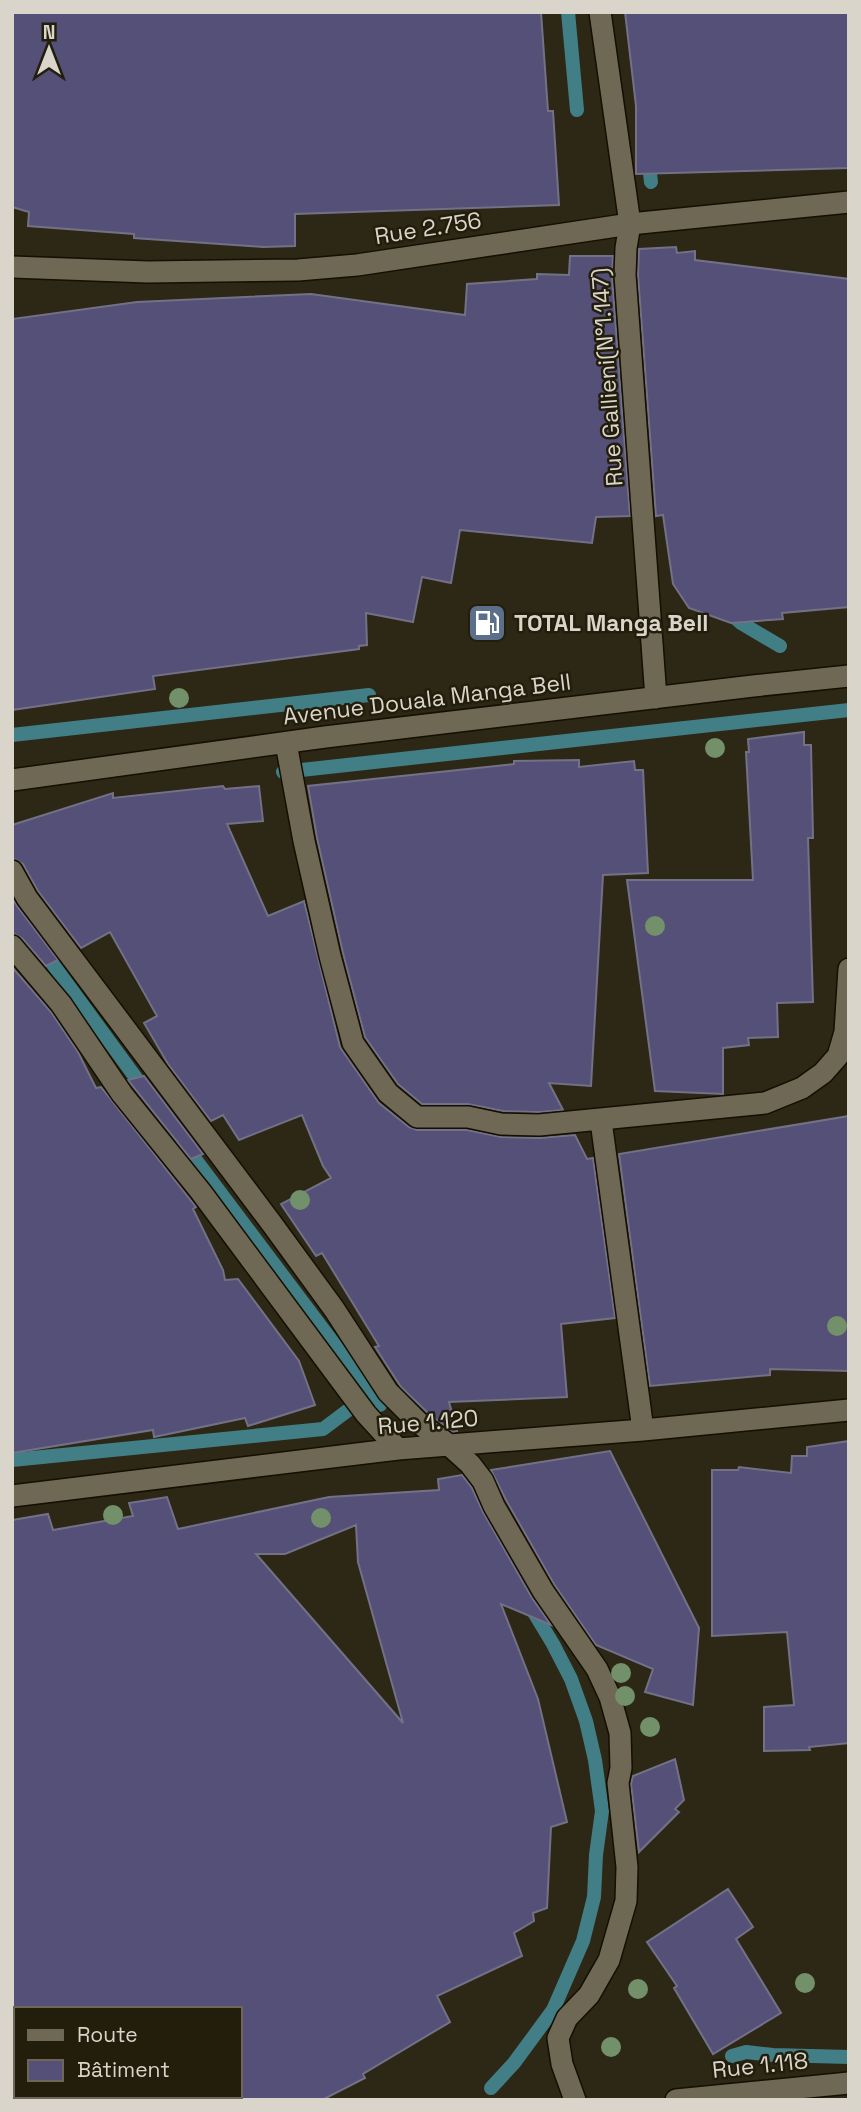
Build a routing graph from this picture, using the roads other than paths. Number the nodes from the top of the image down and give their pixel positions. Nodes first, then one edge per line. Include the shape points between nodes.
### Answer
1 (600, 12) edge
2 (849, 202) edge
3 (630, 224) junction
4 (12, 267) edge
5 (849, 676) edge
6 (656, 698) junction
7 (286, 743) junction
8 (12, 780) edge
9 (12, 871) edge
10 (12, 947) edge
11 (849, 969) edge
12 (601, 1121) junction
13 (849, 1410) edge
14 (643, 1430) junction
15 (449, 1445) junction
16 (398, 1450) junction
17 (12, 1496) edge
18 (849, 2083) edge
19 (575, 2100) edge
20 (676, 2100) edge

1 - 3 street, Rue Gallieni(N°1.147)
2 - 3 street, Rue 2.756
3 - 4 street, Rue 2.756 via 298,270
3 - 6 street, Rue Gallieni(N°1.147) via 625,275
5 - 6 street, Avenue Douala Manga Bell
6 - 7 street, Avenue Douala Manga Bell
7 - 8 street, Avenue Douala Manga Bell
7 - 12 street via 304,841 353,1043 388,1093 422,1118 468,1117 539,1125
9 - 15 street via 27,898 334,1309 388,1392
10 - 16 street via 61,1004 122,1094
11 - 12 street via 845,1032 838,1056 802,1088 765,1103
12 - 14 street
13 - 14 street, Rue 1.120
14 - 15 street, Rue 1.120
15 - 16 street, Rue 1.120
15 - 19 street via 483,1481 543,1591 597,1669 620,1732 618,1783 627,1867 625,1901 609,1960 558,2038
16 - 17 street, Rue 1.120
18 - 20 street, Rue 1.118

